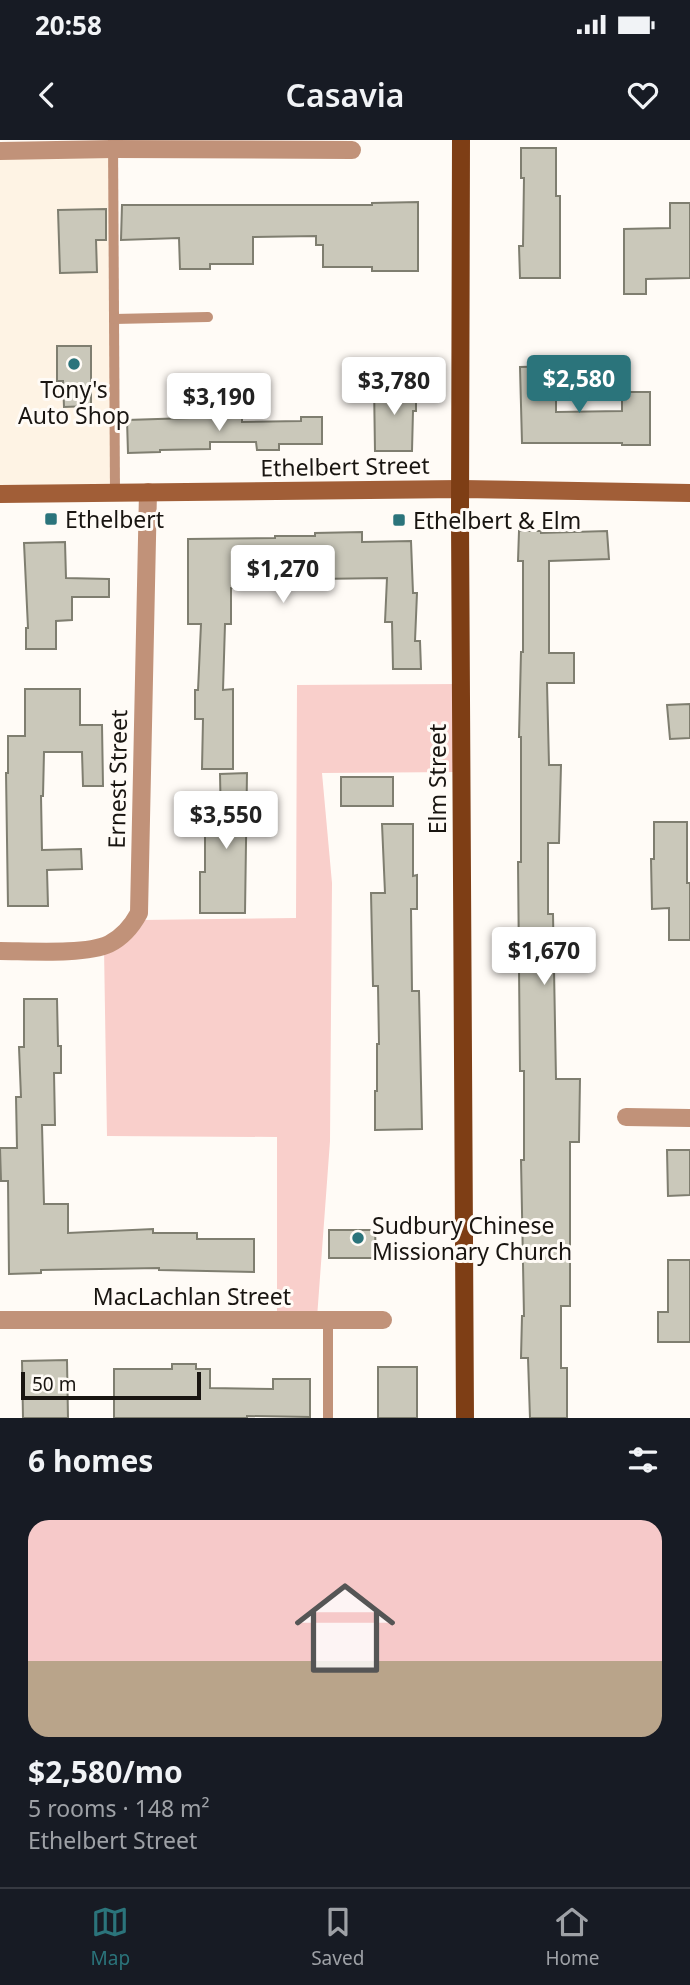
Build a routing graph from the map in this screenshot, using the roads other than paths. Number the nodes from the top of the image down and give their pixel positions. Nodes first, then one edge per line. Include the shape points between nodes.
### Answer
1 (461, 140) edge
2 (113, 144) edge
3 (303, 145) edge
4 (352, 150) dead end
5 (0, 151) edge
6 (208, 317) dead end
7 (114, 319) junction
8 (461, 489) junction
9 (148, 492) junction
10 (115, 493) junction
11 (690, 493) edge
12 (0, 494) edge
13 (0, 951) edge
14 (625, 1117) dead end
15 (690, 1118) edge
16 (0, 1320) edge
17 (383, 1320) dead end
18 (328, 1321) junction
19 (328, 1418) edge
20 (465, 1418) edge

1 - 8 main road, Elm Street
2 - 3 street
2 - 5 street
2 - 7 lane
3 - 4 street
6 - 7 lane
7 - 10 lane
8 - 9 street, Ethelbert Street
8 - 11 street, Ethelbert Street
8 - 20 main road, Elm Street
9 - 10 street, Ethelbert Street
9 - 13 street, Ernest Street via 139,913 130,928 110,943 90,950
10 - 12 street, Ethelbert Street
14 - 15 street
16 - 18 street, MacLachlan Street
17 - 18 street, MacLachlan Street
18 - 19 lane

